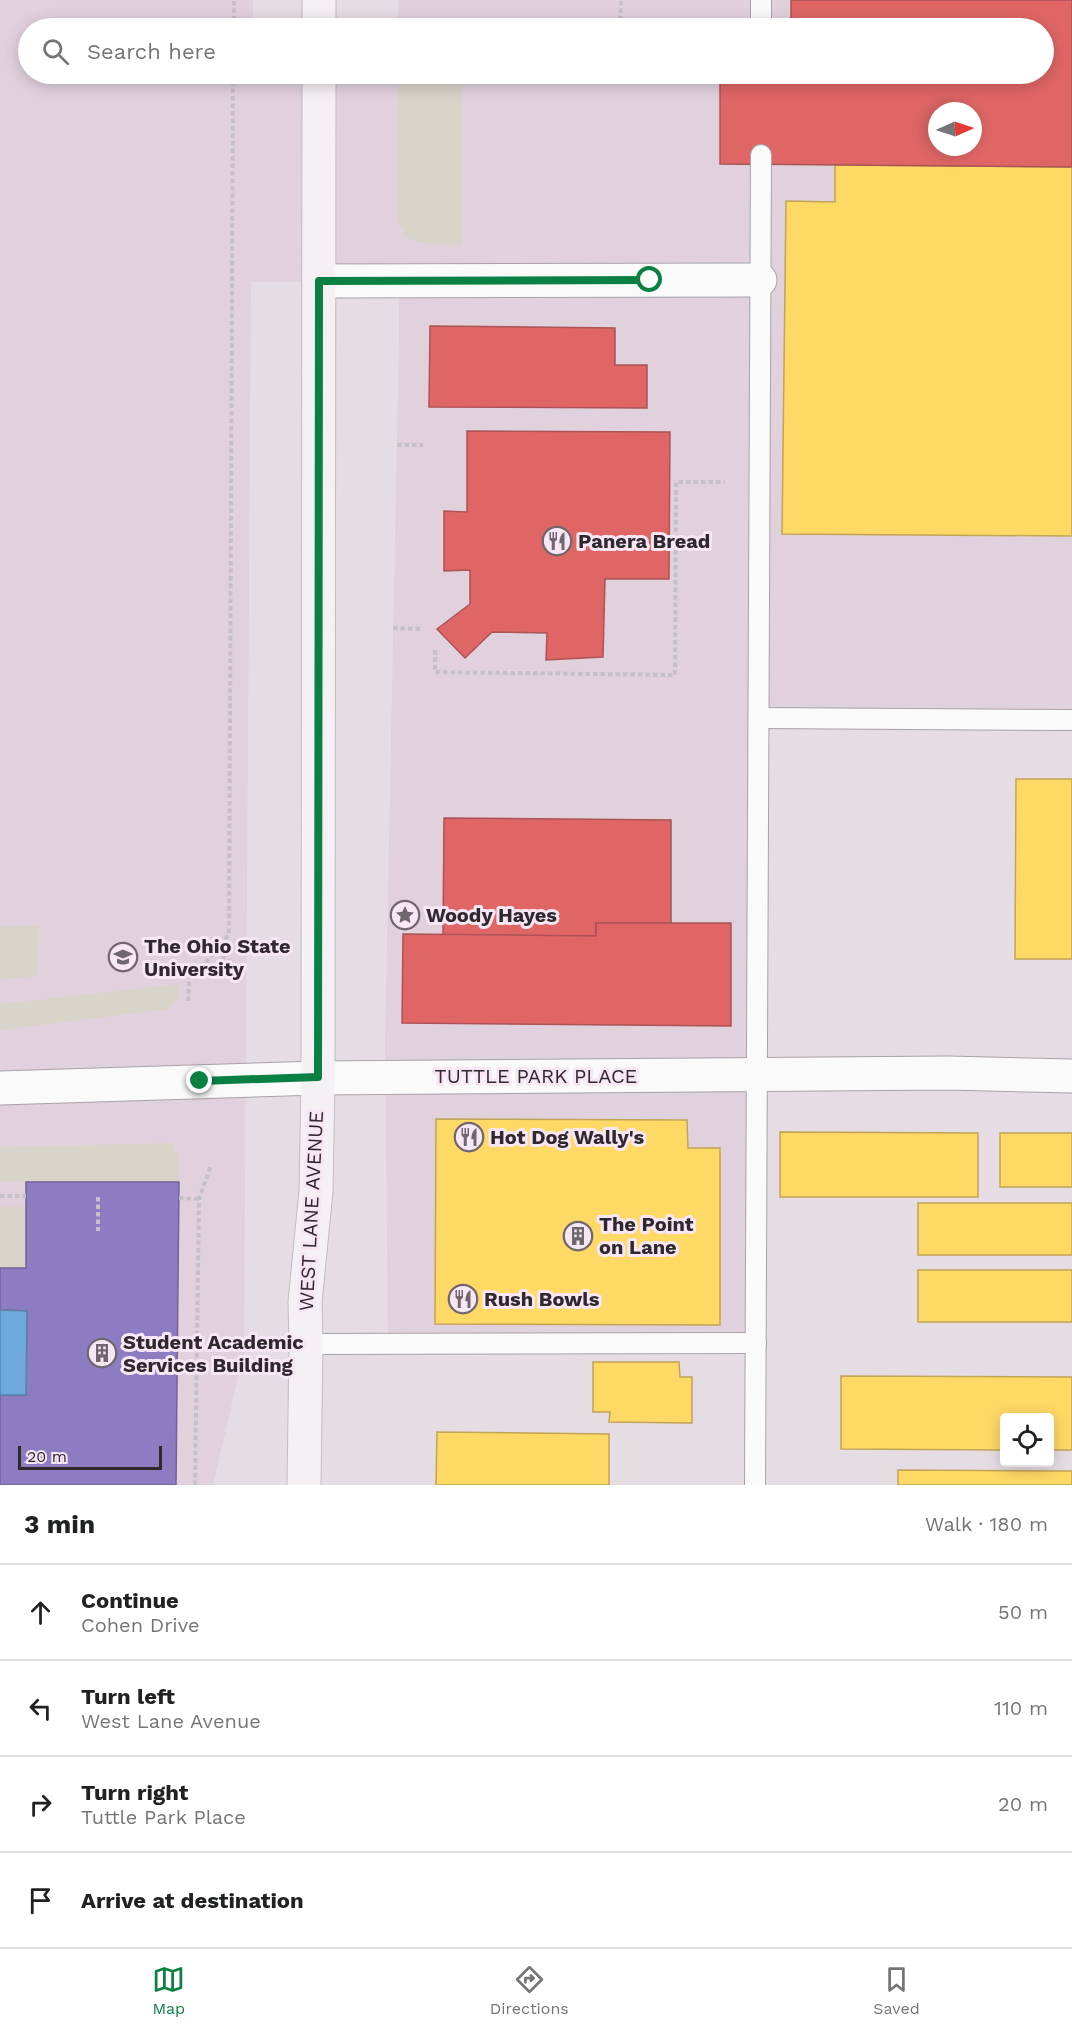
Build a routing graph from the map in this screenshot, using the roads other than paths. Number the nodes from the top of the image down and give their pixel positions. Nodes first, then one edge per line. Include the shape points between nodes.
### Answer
1 (319, 0) edge
2 (761, 0) edge
3 (319, 18) edge
4 (761, 18) edge
5 (319, 84) edge
6 (761, 155) dead end
7 (760, 280) junction
8 (319, 281) junction
9 (759, 718) junction
10 (1072, 720) edge
11 (756, 1074) junction
12 (1072, 1076) edge
13 (318, 1077) junction
14 (0, 1088) edge
15 (756, 1343) junction
16 (306, 1344) junction
17 (304, 1485) edge
18 (755, 1485) edge

1 - 3 main road
2 - 4 lane
5 - 8 main road, WEST LANE AVENUE
6 - 7 lane
7 - 8 street
7 - 9 lane
8 - 13 main road, WEST LANE AVENUE
9 - 10 lane
9 - 11 lane
11 - 12 street, TUTTLE PARK PLACE
11 - 13 street, TUTTLE PARK PLACE
11 - 15 lane
13 - 14 street, TUTTLE PARK PLACE
13 - 16 main road, WEST LANE AVENUE via 316,1191 305,1302
15 - 16 lane
15 - 18 lane
16 - 17 main road, WEST LANE AVENUE

